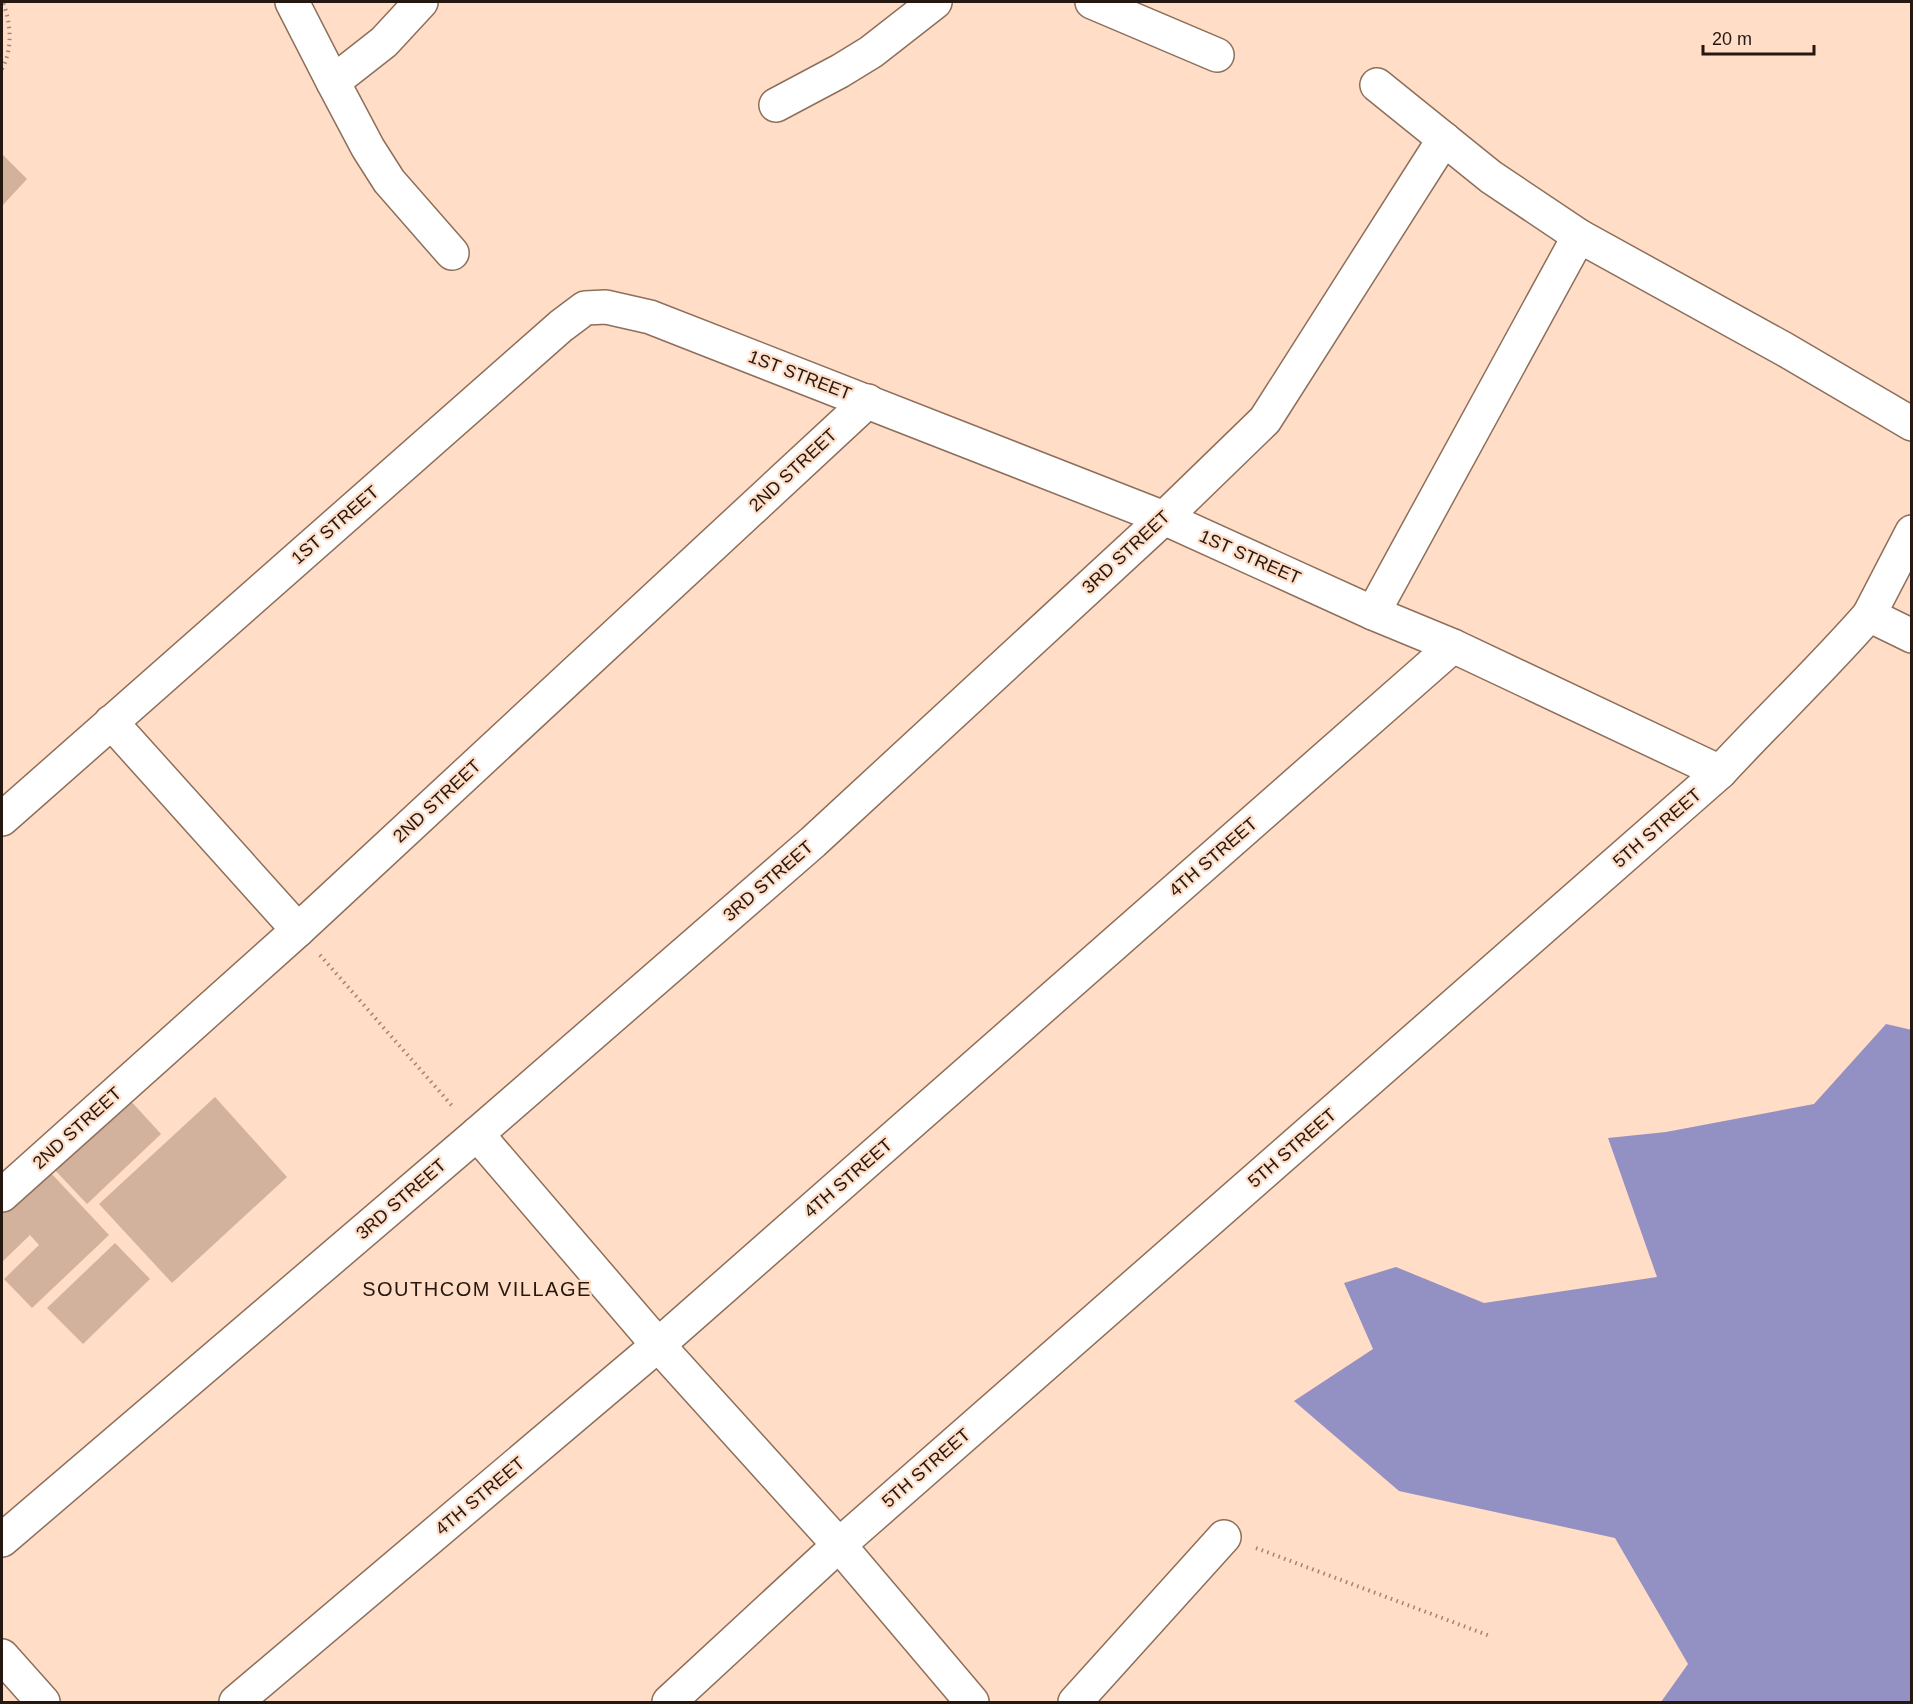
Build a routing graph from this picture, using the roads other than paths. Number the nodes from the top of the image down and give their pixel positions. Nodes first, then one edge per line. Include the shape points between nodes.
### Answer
1 (292, 2) edge
2 (421, 2) edge
3 (935, 2) edge
4 (1092, 2) edge
5 (1217, 55) dead end
6 (333, 82) junction
7 (1377, 85) dead end
8 (776, 105) dead end
9 (1444, 139) junction
10 (1579, 236) junction
11 (452, 253) dead end
12 (868, 401) junction
13 (1911, 424) edge
14 (1164, 518) junction
15 (1911, 532) edge
16 (1373, 613) junction
17 (1869, 615) junction
18 (1911, 636) edge
19 (1453, 646) junction
20 (111, 722) junction
21 (1720, 772) junction
22 (2, 819) edge
23 (297, 930) junction
24 (477, 1134) junction
25 (2, 1195) edge
26 (658, 1344) junction
27 (1224, 1537) road end
28 (2, 1540) edge
29 (839, 1545) junction
30 (3, 1662) edge
31 (43, 1702) edge
32 (236, 1702) edge
33 (669, 1702) edge
34 (972, 1702) edge
35 (1075, 1702) edge

1 - 6 street
2 - 6 street via 384,42
3 - 8 street via 871,52
4 - 5 street
6 - 11 street via 389,181
7 - 9 street
9 - 10 street via 1491,177
9 - 14 street, 3RD STREET via 1265,420
10 - 13 street
10 - 16 street
12 - 14 street, 1ST STREET
12 - 20 street, 1ST STREET via 650,318 606,307 585,308
12 - 23 street, 2ND STREET
14 - 16 street, 1ST STREET
14 - 24 street, 3RD STREET via 813,842
15 - 17 street, 5TH STREET
16 - 19 street, 1ST STREET
17 - 18 street
17 - 21 street, 5TH STREET
19 - 21 street, 1ST STREET
19 - 26 street, 4TH STREET
20 - 22 street, 1ST STREET
20 - 23 street
21 - 29 street, 5TH STREET
23 - 25 street, 2ND STREET
24 - 26 street
24 - 28 street, 3RD STREET
26 - 29 street
26 - 32 street, 4TH STREET
27 - 35 street
29 - 33 street, 5TH STREET
29 - 34 street
30 - 31 street

